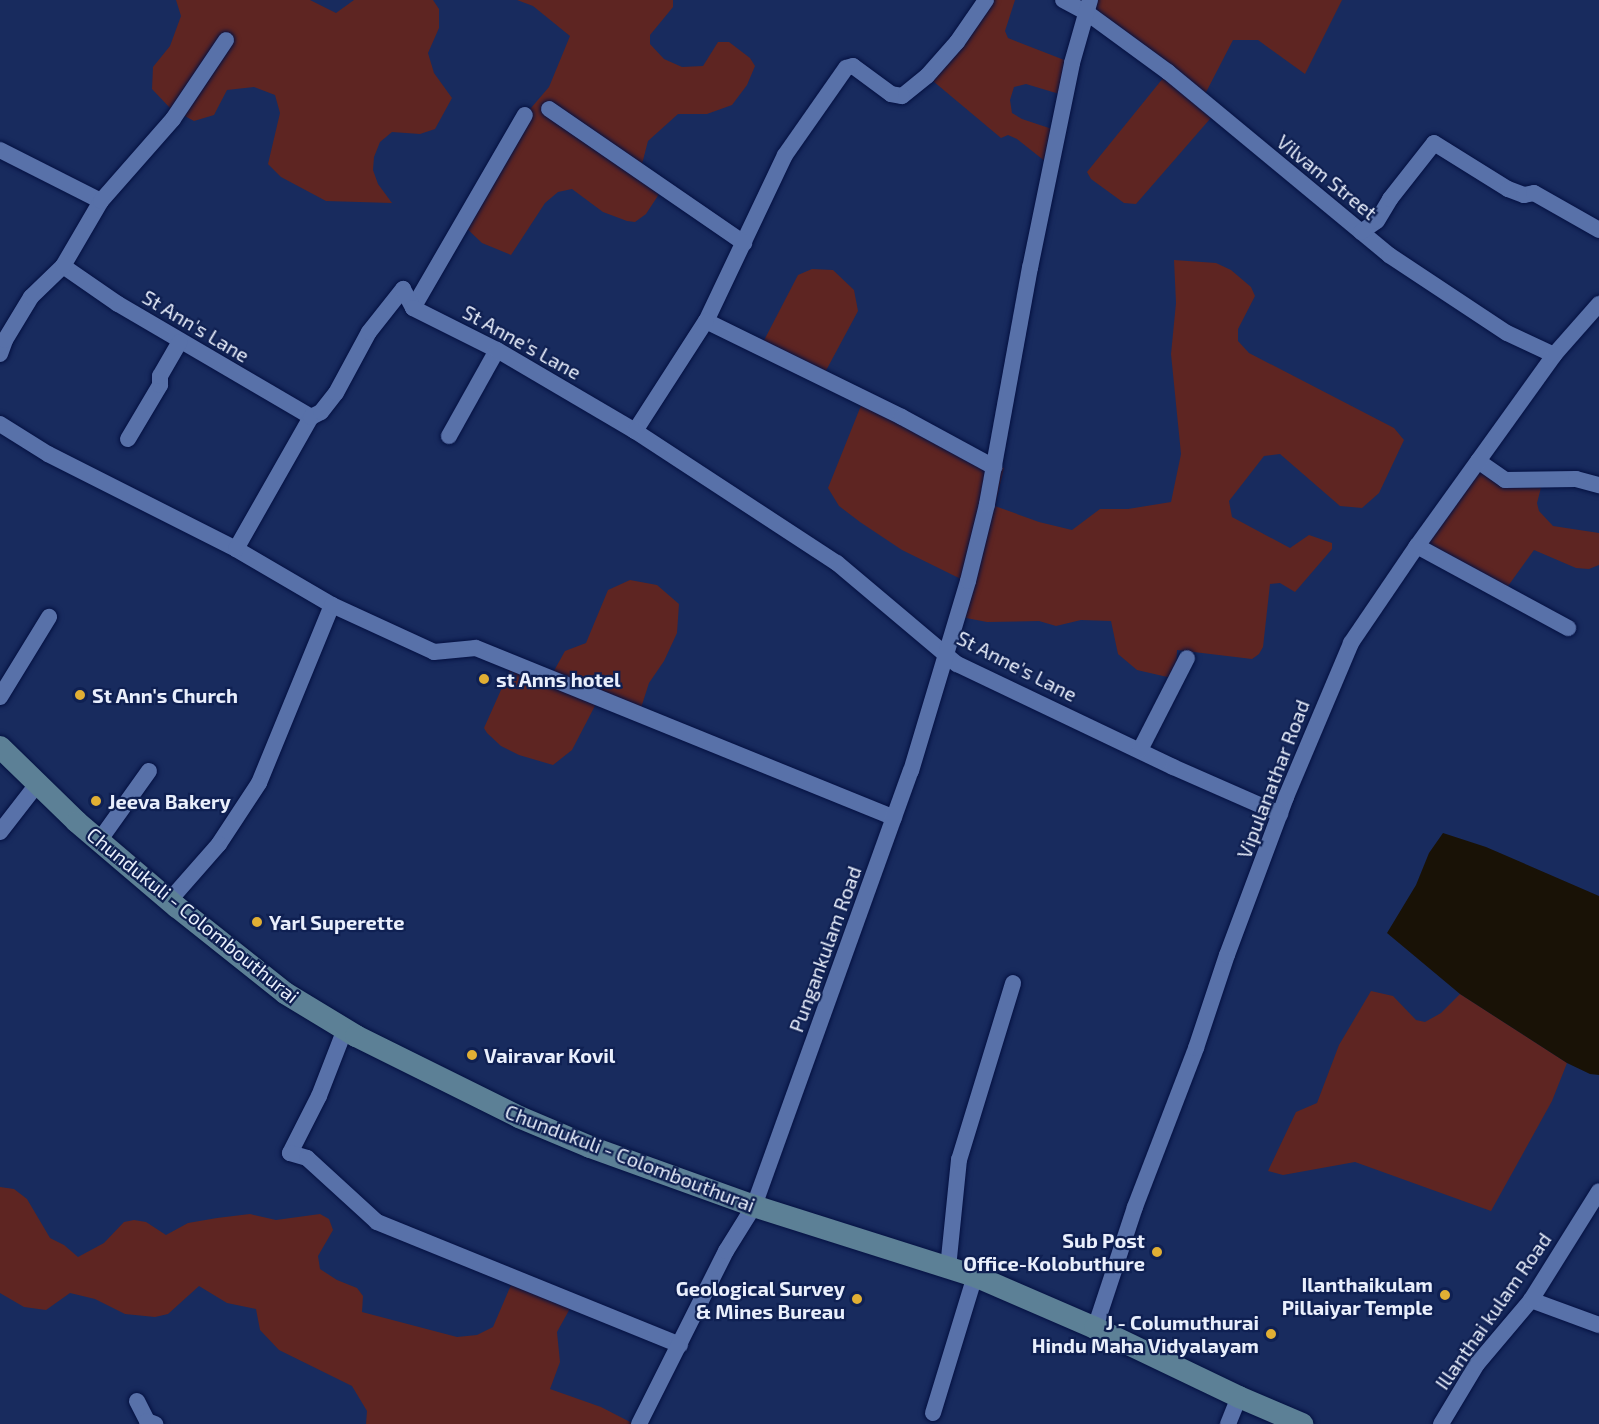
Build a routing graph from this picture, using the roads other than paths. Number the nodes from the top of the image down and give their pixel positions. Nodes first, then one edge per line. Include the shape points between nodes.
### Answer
1 (986, 0) edge
2 (1063, 0) edge
3 (1088, 6) edge
4 (226, 40) dead end
5 (549, 109) dead end
6 (525, 115) dead end
7 (0, 150) edge
8 (101, 201) junction
9 (1599, 230) edge
10 (1361, 232) junction
11 (744, 243) junction
12 (63, 266) junction
13 (1599, 304) edge
14 (413, 308) junction
15 (706, 321) junction
16 (180, 342) junction
17 (497, 350) junction
18 (0, 354) edge
19 (1554, 355) junction
20 (311, 417) junction
21 (0, 424) edge
22 (635, 430) junction
23 (449, 436) dead end
24 (128, 439) dead end
25 (1478, 461) junction
26 (994, 467) junction
27 (1599, 485) edge
28 (1417, 546) junction
29 (236, 549) junction
30 (332, 605) junction
31 (49, 617) dead end
32 (1568, 628) dead end
33 (946, 657) junction
34 (1187, 658) dead end
35 (0, 698) edge
36 (0, 747) edge
37 (1140, 750) junction
38 (149, 771) dead end
39 (38, 783) junction
40 (1280, 814) junction
41 (894, 818) junction
42 (0, 832) edge
43 (99, 841) junction
44 (169, 901) junction
45 (1013, 982) dead end
46 (345, 1029) junction
47 (1599, 1191) edge
48 (754, 1206) junction
49 (948, 1268) junction
50 (975, 1276) junction
51 (1531, 1300) junction
52 (1599, 1325) edge
53 (1095, 1328) junction
54 (680, 1345) junction
55 (1239, 1398) junction
56 (137, 1401) dead end
57 (933, 1413) dead end
58 (155, 1424) edge
59 (639, 1424) edge
60 (1228, 1424) edge
61 (1302, 1424) edge
62 (1440, 1424) edge

1 - 11 street via 957,42 927,76 902,96 891,94 853,66 846,68 785,155
2 - 3 street, Vilvam Street
3 - 10 street, Vilvam Street
3 - 26 street, Pungankulam Road via 1072,63
4 - 8 street via 173,119
5 - 11 street
6 - 14 street
7 - 8 street
8 - 12 street
9 - 10 street via 1534,193 1524,195 1508,189 1434,143 1377,221
10 - 19 street, Vilvam Street via 1507,333
11 - 15 street
12 - 16 street, St Ann's Lane
12 - 18 street via 31,297
13 - 19 street, Vipulanathar Road
14 - 17 street, St Anne's Lane
14 - 20 street, St Anne's Lane via 403,289 369,332 336,393 321,412
15 - 22 street
15 - 26 street
16 - 20 street, St Ann's Lane
16 - 24 street
17 - 22 street, St Anne's Lane
17 - 23 street
19 - 25 street, Vipulanathar Road
20 - 29 street, St Anne's Lane
21 - 29 street via 48,454
22 - 33 street, St Anne's Lane via 837,563
25 - 27 street via 1505,480 1576,479
25 - 28 street, Vipulanathar Road
26 - 33 street, Pungankulam Road
28 - 32 street
28 - 40 street, Vipulanathar Road via 1351,643
29 - 30 street
30 - 41 street via 434,652 476,648
30 - 44 street via 259,783 219,844
31 - 35 street
33 - 37 street, St Anne's Lane
33 - 41 street, Pungankulam Road
34 - 37 street
36 - 39 main road, Chundukuli - Colombouthurai
37 - 40 street, St Anne's Lane
38 - 43 street
39 - 42 street
39 - 43 main road, Chundukuli - Colombouthurai
40 - 53 street, Vipulanathar Road via 1135,1207
41 - 48 street, Pungankulam Road
43 - 44 main road, Chundukuli - Colombouthurai
44 - 46 main road, Chundukuli - Colombouthurai via 285,993
45 - 49 street via 959,1160
46 - 48 main road, Chundukuli - Colombouthurai via 519,1117
46 - 54 street via 319,1096 290,1153 307,1158 377,1222
47 - 51 street, Illanthai kulam Road
48 - 49 main road, Chundukuli - Colombouthurai
48 - 54 street, Pungankulam Road via 726,1251
49 - 50 main road, Chundukuli - Colombouthurai
50 - 53 main road, Chundukuli - Colombouthurai
50 - 57 street
51 - 52 street
51 - 62 street, Illanthai kulam Road via 1477,1364
53 - 55 main road, Chundukuli - Colombouthurai
54 - 59 street, Pungankulam Road
55 - 60 street
55 - 61 main road, Chundukuli - Colombouthurai
56 - 58 street via 147,1420

